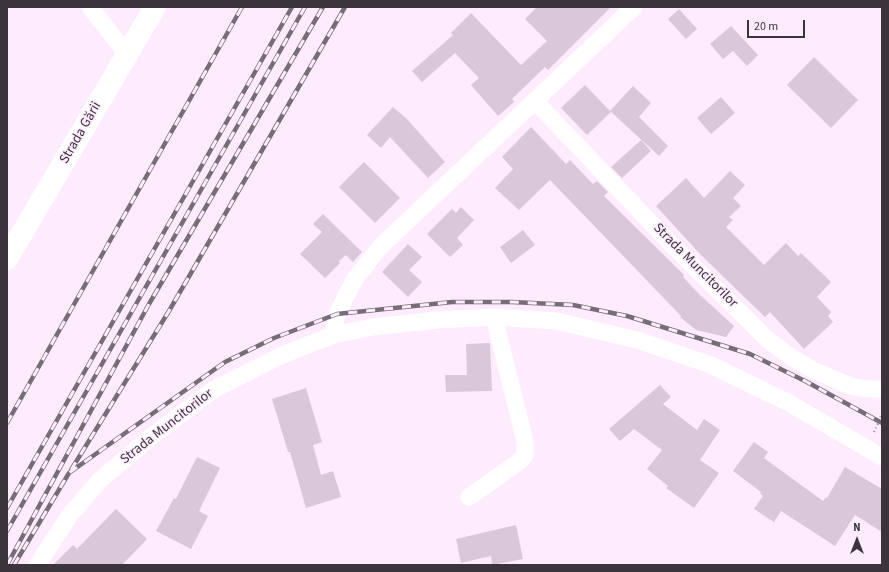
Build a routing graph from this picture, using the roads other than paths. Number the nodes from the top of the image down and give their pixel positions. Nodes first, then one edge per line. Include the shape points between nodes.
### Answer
1 (90, 7) edge
2 (154, 7) edge
3 (634, 7) edge
4 (127, 54) junction
5 (535, 100) junction
6 (7, 259) edge
7 (494, 317) junction
8 (333, 335) junction
9 (882, 389) edge
10 (882, 458) edge
11 (469, 497) dead end
12 (37, 565) edge

1 - 4 street
2 - 4 main road, Strada Gării
3 - 5 street
4 - 6 main road, Strada Gării
5 - 8 street via 380,247 349,290 337,314
5 - 9 street, Strada Muncitorilor via 670,243 768,340 813,370 850,386
7 - 8 street, Strada Muncitorilor via 381,326
7 - 10 street, Strada Muncitorilor via 556,321 637,340 711,365 789,403
7 - 11 street via 526,448 525,455 520,461
8 - 12 street, Strada Muncitorilor via 280,356 213,390 151,436 100,480 70,514

